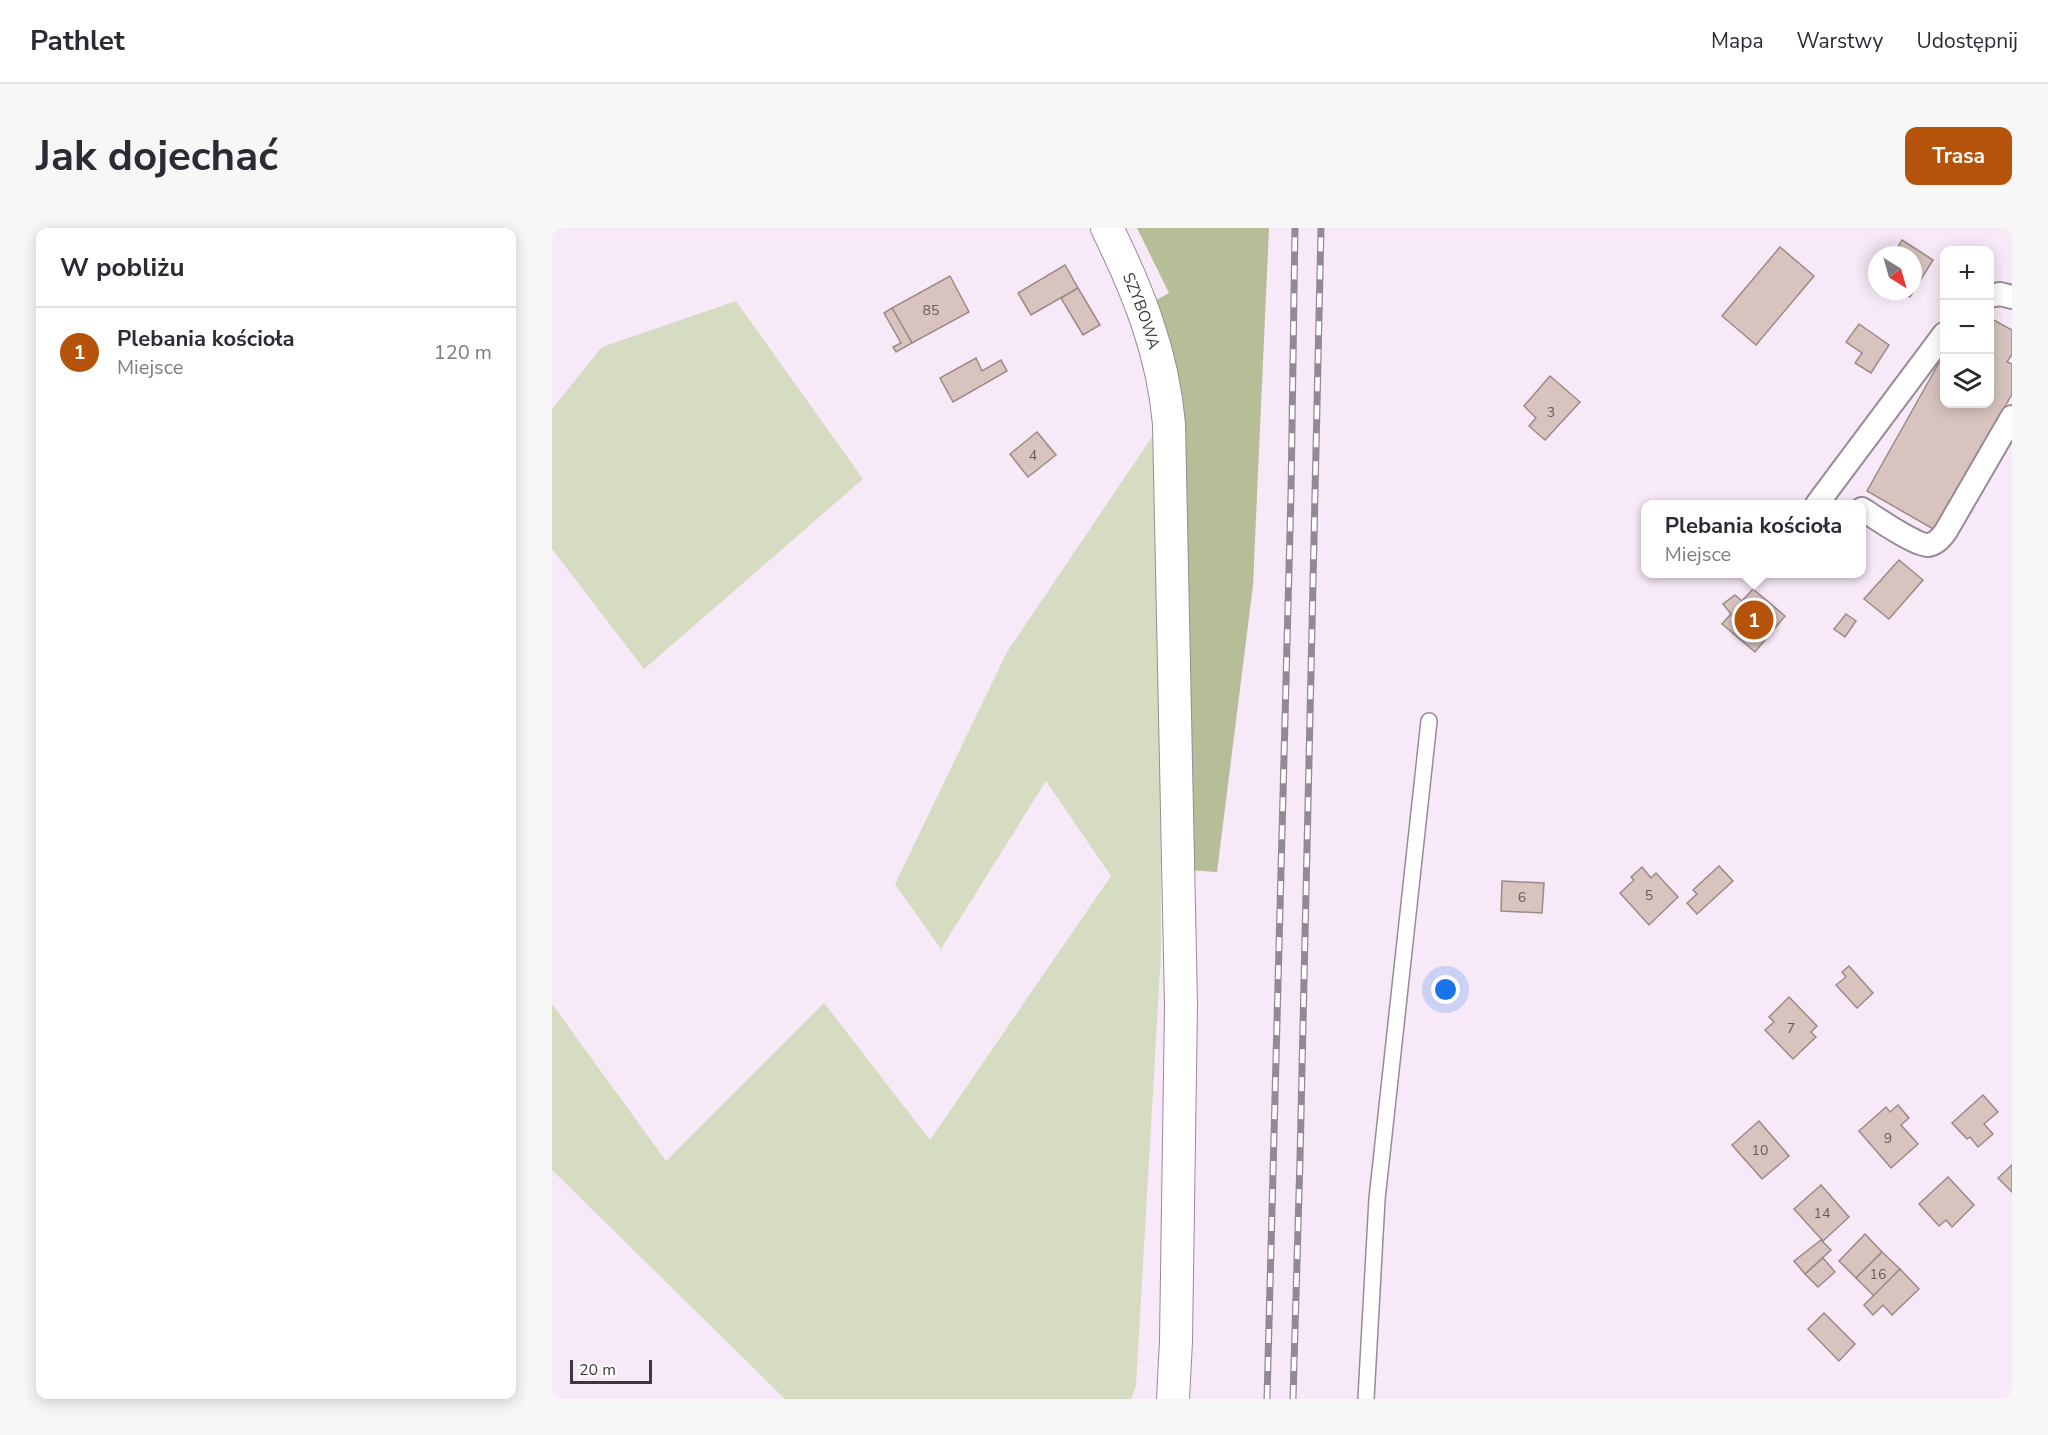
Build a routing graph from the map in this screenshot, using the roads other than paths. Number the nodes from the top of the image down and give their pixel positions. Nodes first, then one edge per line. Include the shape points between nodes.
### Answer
1 (1107, 228) edge
2 (1994, 295) edge
3 (2012, 297) edge
4 (1940, 339) edge
5 (2012, 417) edge
6 (1823, 497) edge
7 (1866, 511) edge
8 (1429, 721) dead end
9 (1173, 1399) edge
10 (1365, 1399) edge

1 - 9 street, SZYBOWA via 1157,351 1167,399 1171,463 1181,1005
2 - 3 street
4 - 6 street
5 - 7 street via 1946,531 1935,542 1918,543
8 - 10 lane via 1377,1199

